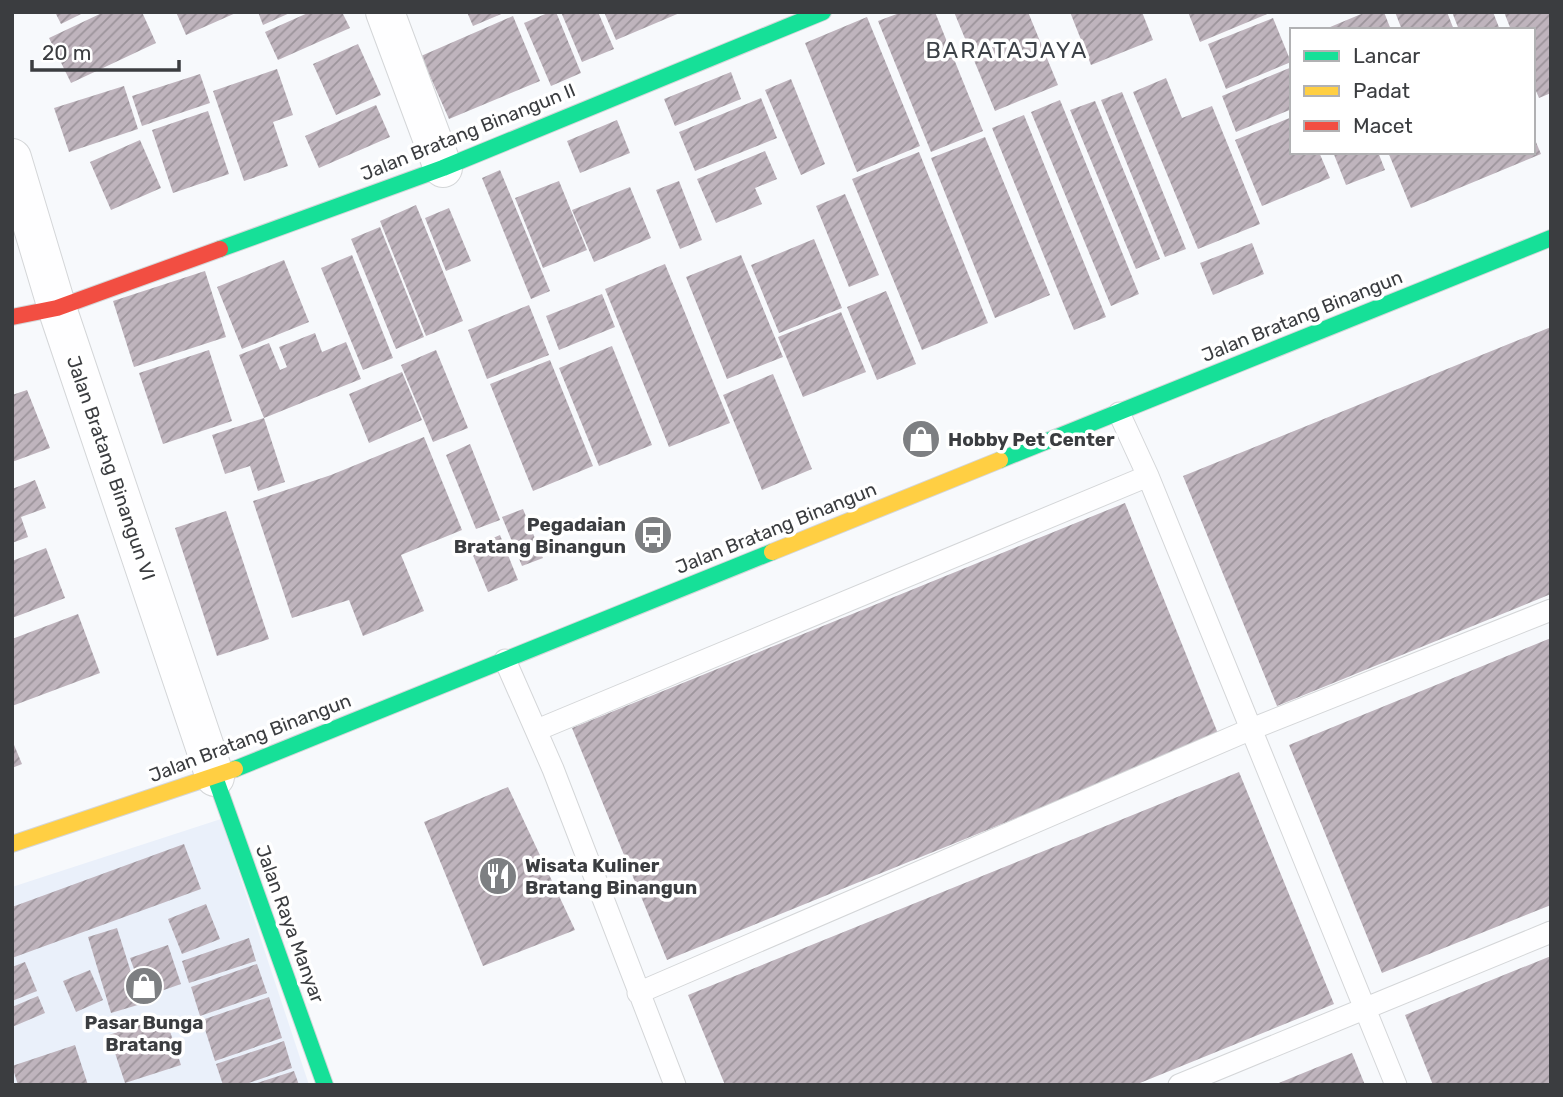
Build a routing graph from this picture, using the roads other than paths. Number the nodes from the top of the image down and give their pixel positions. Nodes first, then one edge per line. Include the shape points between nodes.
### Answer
1 (385, 12) edge
2 (823, 12) edge
3 (778, 20) edge
4 (12, 158) edge
5 (443, 168) junction
6 (1551, 239) edge
7 (57, 308) junction
8 (12, 317) edge
9 (1119, 413) junction
10 (1148, 476) junction
11 (1551, 610) edge
12 (505, 660) junction
13 (537, 730) junction
14 (1249, 730) junction
15 (215, 777) junction
16 (12, 844) edge
17 (1551, 932) edge
18 (638, 993) junction
19 (1364, 1008) junction
20 (325, 1085) edge
21 (675, 1085) edge
22 (1179, 1085) edge
23 (1396, 1085) edge

1 - 5 street
2 - 3 street, Jalan Bratang Binangun II
3 - 5 street, Jalan Bratang Binangun II
4 - 7 street, Jalan Bratang Binangun VI
5 - 7 street, Jalan Bratang Binangun II
6 - 9 street, Jalan Bratang Binangun
7 - 8 street, Jalan Bratang Binangun II
7 - 15 street, Jalan Bratang Binangun VI
9 - 10 lane
9 - 12 street, Jalan Bratang Binangun
10 - 13 lane
10 - 14 lane
11 - 14 lane
12 - 13 lane
12 - 15 street, Jalan Bratang Binangun
13 - 18 lane
14 - 18 lane
14 - 19 lane
15 - 16 street, Jalan Bratang Binangun
15 - 20 street, Jalan Raya Manyar
17 - 19 lane
18 - 21 lane
19 - 22 lane
19 - 23 lane

